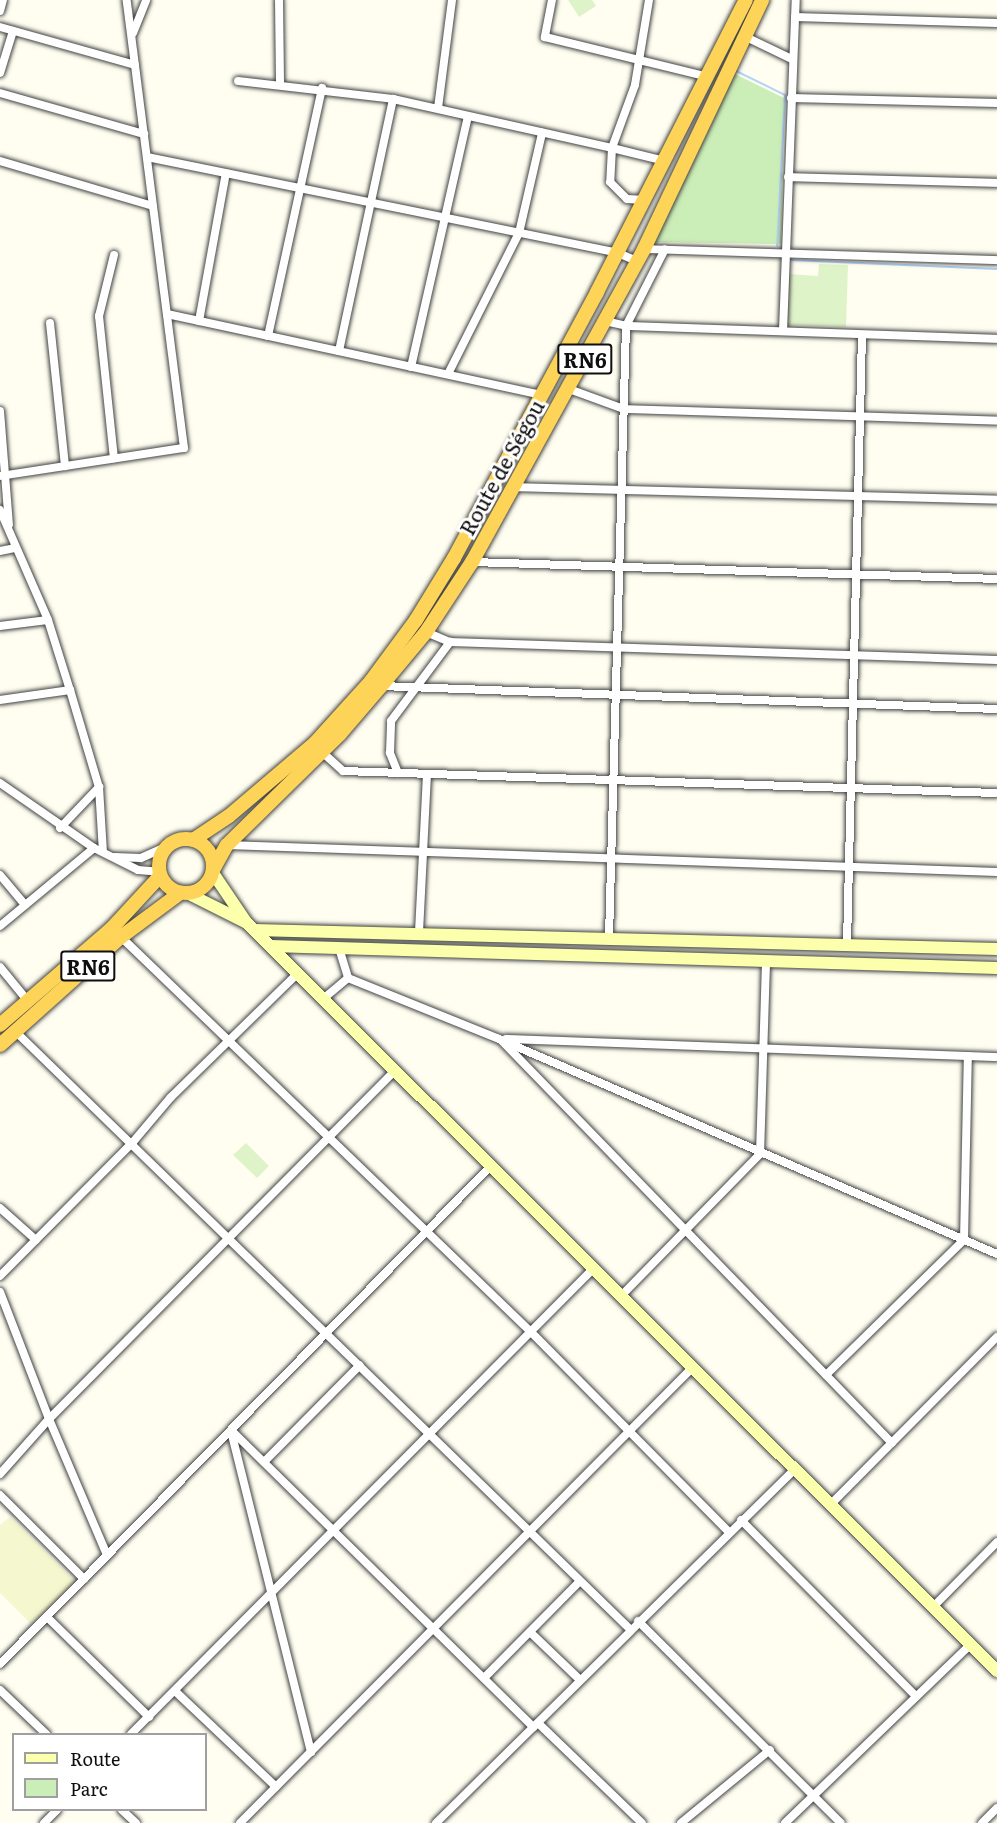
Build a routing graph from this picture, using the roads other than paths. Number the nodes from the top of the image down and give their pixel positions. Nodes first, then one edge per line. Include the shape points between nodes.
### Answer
1 (3, 0) edge
2 (127, 0) edge
3 (146, 0) edge
4 (279, 0) edge
5 (452, 0) edge
6 (552, 0) edge
7 (649, 0) edge
8 (746, 0) edge
9 (762, 0) edge
10 (796, 0) edge
11 (0, 10) edge
12 (795, 17) junction
13 (997, 23) edge
14 (0, 27) edge
15 (13, 31) junction
16 (132, 37) junction
17 (746, 37) junction
18 (792, 58) junction
19 (639, 60) junction
20 (135, 65) junction
21 (0, 73) edge
22 (709, 77) junction
23 (238, 81) dead end
24 (280, 84) junction
25 (321, 88) junction
26 (0, 93) edge
27 (791, 98) junction
28 (393, 99) junction
29 (997, 104) edge
30 (438, 108) junction
31 (468, 116) junction
32 (542, 133) junction
33 (144, 134) junction
34 (612, 148) junction
35 (147, 157) junction
36 (0, 161) edge
37 (665, 161) junction
38 (226, 173) junction
39 (788, 177) junction
40 (997, 183) edge
41 (300, 188) junction
42 (645, 200) junction
43 (372, 203) junction
44 (153, 206) junction
45 (445, 218) junction
46 (519, 233) junction
47 (665, 249) junction
48 (618, 253) junction
49 (785, 253) junction
50 (114, 255) dead end
51 (640, 255) junction
52 (997, 260) edge
53 (167, 314) junction
54 (199, 321) junction
55 (605, 321) junction
56 (50, 323) dead end
57 (626, 326) junction
58 (783, 332) junction
59 (862, 334) junction
60 (268, 336) junction
61 (997, 339) edge
62 (339, 351) junction
63 (411, 367) junction
64 (448, 374) junction
65 (569, 389) junction
66 (542, 395) junction
67 (624, 409) junction
68 (0, 411) edge
69 (860, 416) junction
70 (997, 421) edge
71 (114, 458) junction
72 (66, 466) junction
73 (3, 475) edge
74 (514, 487) junction
75 (622, 489) junction
76 (858, 496) junction
77 (997, 500) edge
78 (0, 510) edge
79 (9, 531) junction
80 (16, 548) junction
81 (0, 551) edge
82 (472, 562) junction
83 (620, 567) junction
84 (856, 574) junction
85 (997, 579) edge
86 (48, 620) junction
87 (0, 626) edge
88 (426, 632) junction
89 (450, 642) junction
90 (618, 647) junction
91 (854, 655) junction
92 (997, 660) edge
93 (381, 686) junction
94 (415, 688) junction
95 (70, 690) junction
96 (616, 695) junction
97 (0, 700) edge
98 (853, 704) junction
99 (997, 709) edge
100 (322, 752) junction
101 (398, 773) junction
102 (427, 774) junction
103 (614, 780) junction
104 (0, 783) edge
105 (99, 788) junction
106 (850, 788) junction
107 (997, 794) edge
108 (60, 828) junction
109 (193, 840) junction
110 (227, 845) junction
111 (166, 847) junction
112 (94, 848) junction
113 (423, 850) junction
114 (103, 852) junction
115 (112, 856) junction
116 (612, 858) junction
117 (848, 867) junction
118 (213, 870) junction
119 (997, 872) edge
120 (160, 874) junction
121 (0, 875) edge
122 (184, 893) junction
123 (25, 905) junction
124 (250, 926) junction
125 (0, 927) edge
126 (419, 933) junction
127 (121, 937) junction
128 (609, 938) junction
129 (846, 944) junction
130 (271, 946) junction
131 (339, 948) junction
132 (997, 949) edge
133 (766, 961) junction
134 (0, 967) edge
135 (997, 968) edge
136 (298, 973) junction
137 (348, 978) junction
138 (323, 999) junction
139 (27, 1000) junction
140 (0, 1025) edge
141 (16, 1032) junction
142 (500, 1039) junction
143 (229, 1040) junction
144 (0, 1045) edge
145 (765, 1046) junction
146 (968, 1056) junction
147 (997, 1057) edge
148 (395, 1070) junction
149 (328, 1137) junction
150 (133, 1142) junction
151 (760, 1154) junction
152 (491, 1166) junction
153 (0, 1208) edge
154 (686, 1230) junction
155 (428, 1231) junction
156 (230, 1237) junction
157 (36, 1240) junction
158 (964, 1240) junction
159 (997, 1254) edge
160 (594, 1268) junction
161 (0, 1275) edge
162 (0, 1292) edge
163 (621, 1296) junction
164 (327, 1332) junction
165 (531, 1332) junction
166 (997, 1337) edge
167 (360, 1365) junction
168 (693, 1367) junction
169 (826, 1375) junction
170 (48, 1419) junction
171 (231, 1430) junction
172 (631, 1430) junction
173 (430, 1433) junction
174 (892, 1443) junction
175 (264, 1462) junction
176 (795, 1469) junction
177 (0, 1474) edge
178 (0, 1496) edge
179 (830, 1504) junction
180 (741, 1520) junction
181 (334, 1531) junction
182 (530, 1531) junction
183 (729, 1532) junction
184 (997, 1542) edge
185 (107, 1555) junction
186 (84, 1579) junction
187 (580, 1581) junction
188 (274, 1591) junction
189 (933, 1607) junction
190 (47, 1617) junction
191 (638, 1621) junction
192 (433, 1629) junction
193 (630, 1629) junction
194 (530, 1632) junction
195 (971, 1644) junction
196 (0, 1664) edge
197 (997, 1671) edge
198 (484, 1678) junction
199 (580, 1680) junction
200 (0, 1690) edge
201 (175, 1691) junction
202 (916, 1696) junction
203 (149, 1717) junction
204 (535, 1725) junction
205 (45, 1733) edge
206 (133, 1733) edge
207 (770, 1750) junction
208 (311, 1752) junction
209 (276, 1787) junction
210 (814, 1794) junction
211 (997, 1808) edge
212 (55, 1811) edge
213 (124, 1811) edge
214 (442, 1821) edge
215 (44, 1823) edge
216 (136, 1823) edge
217 (240, 1823) edge
218 (642, 1823) edge
219 (681, 1823) edge
220 (785, 1823) edge
221 (841, 1823) edge
222 (982, 1823) edge

1 - 11 street
2 - 16 street
3 - 16 street
4 - 24 street
5 - 30 street
6 - 19 street via 545,38
7 - 19 street
8 - 22 highway, Route de Ségou / RN6
9 - 17 highway, Route de Ségou / RN6
10 - 12 street
12 - 13 street
12 - 18 street
14 - 15 street
15 - 20 street
15 - 21 street
16 - 20 street
17 - 18 street
17 - 51 highway, Route de Ségou / RN6
18 - 27 street
19 - 22 street
19 - 34 street via 635,85
20 - 33 street
22 - 37 highway, Route de Ségou / RN6
23 - 24 street
24 - 25 street
25 - 28 street
25 - 41 street
26 - 33 street
27 - 29 street
27 - 39 street
28 - 30 street
28 - 43 street
30 - 31 street
31 - 32 street
31 - 45 street
32 - 34 street
32 - 46 street
33 - 35 street
34 - 37 street
34 - 42 street via 610,182 627,199
35 - 38 street
35 - 44 street
36 - 44 street
37 - 42 highway, Route de Ségou / RN6
38 - 41 street
38 - 54 street
39 - 40 street
39 - 49 street
41 - 43 street
41 - 60 street
42 - 48 highway, Route de Ségou / RN6
43 - 45 street
43 - 62 street
44 - 53 street
45 - 46 street
45 - 63 street
46 - 48 street
46 - 64 street
47 - 49 street
47 - 51 street
47 - 57 street
48 - 51 street
48 - 66 highway, Route de Ségou / RN6
49 - 52 street
49 - 58 street
50 - 71 street via 99,316
51 - 55 highway, Route de Ségou / RN6
53 - 54 street
53 - 71 street via 184,448
54 - 60 street
55 - 57 street
55 - 65 highway, Route de Ségou / RN6
56 - 72 street
57 - 58 street
57 - 67 street
58 - 59 street
59 - 61 street
59 - 69 street
60 - 62 street
62 - 63 street
63 - 64 street
64 - 66 street
65 - 67 street
65 - 74 highway, Route de Ségou / RN6
66 - 109 highway, Route de Ségou / RN6 via 439,585 371,681 315,743 229,816
67 - 69 street
67 - 75 street
68 - 73 street
69 - 70 street
69 - 76 street
71 - 72 street
72 - 73 street
73 - 79 street
74 - 75 street
74 - 82 highway, Route de Ségou / RN6
75 - 76 street
75 - 83 street
76 - 77 street
76 - 84 street
78 - 79 street
79 - 80 street
80 - 81 street
80 - 86 street
82 - 83 street
82 - 88 highway, Route de Ségou / RN6
83 - 84 street
83 - 90 street
84 - 85 street
84 - 91 street
86 - 87 street
86 - 95 street
88 - 89 street
88 - 93 highway, Route de Ségou / RN6
89 - 90 street
89 - 94 street
90 - 91 street
90 - 96 street
91 - 92 street
91 - 98 street
93 - 94 street
93 - 100 highway, Route de Ségou / RN6
94 - 96 street
94 - 101 street via 391,721 390,753
95 - 97 street
95 - 105 street
96 - 98 street
96 - 103 street
98 - 99 street
98 - 106 street
100 - 101 street via 343,771
100 - 110 highway, Route de Ségou / RN6
101 - 102 street
102 - 103 street
102 - 113 street
103 - 106 street
103 - 116 street
104 - 108 street
105 - 108 street
105 - 114 street
106 - 107 street
106 - 117 street
108 - 112 street
109 - 111 highway, Route de Ségou / RN6 via 183,839
109 - 118 highway via 208,850
110 - 113 street
110 - 118 highway, Route de Ségou / RN6
111 - 115 street via 141,858
111 - 120 highway, RN6 via 161,855
112 - 114 street
112 - 123 street
113 - 116 street
113 - 126 street
114 - 115 street
115 - 120 street via 138,870
116 - 117 street
116 - 128 street
117 - 119 street
117 - 129 street
118 - 122 highway, Route de Ségou / RN6 via 200,890
118 - 124 main road
120 - 122 highway
120 - 139 highway, RN6 via 111,929
121 - 123 street
122 - 124 main road
122 - 127 highway, Route de Ségou / RN6
123 - 125 street
124 - 126 main road
124 - 130 main road
126 - 128 main road
127 - 141 highway, Route de Ségou / RN6
127 - 143 street
128 - 129 main road
129 - 132 main road
130 - 131 main road
130 - 136 main road
131 - 133 main road
131 - 137 street
133 - 135 main road
133 - 145 street
134 - 139 street
136 - 138 main road
136 - 143 street
137 - 138 street
137 - 142 street
138 - 148 main road
139 - 140 highway, RN6
141 - 144 highway, Route de Ségou / RN6
141 - 150 street
142 - 145 street
142 - 151 street
142 - 154 street
143 - 149 street
143 - 150 street
145 - 146 street
145 - 151 street
146 - 147 street
146 - 158 street
148 - 149 street
148 - 152 main road
149 - 155 street
149 - 156 street
150 - 156 street
150 - 157 street
151 - 154 street
151 - 158 street
152 - 155 street
152 - 160 main road
153 - 157 street
154 - 163 street
154 - 169 street
155 - 164 street
155 - 165 street
156 - 164 street
156 - 170 street
157 - 161 street
158 - 159 street
158 - 169 street
160 - 163 main road
160 - 165 street
162 - 170 street
163 - 168 main road
164 - 167 street
164 - 171 street
165 - 172 street
165 - 173 street
166 - 174 street
167 - 173 street
167 - 175 street
168 - 172 street
168 - 176 main road
169 - 174 street
170 - 177 street
170 - 185 street
171 - 175 street
171 - 185 street
171 - 188 street
172 - 182 street
172 - 183 street
173 - 181 street
173 - 182 street
174 - 179 street
175 - 181 street
176 - 179 main road
176 - 180 street
178 - 186 street
179 - 189 main road
180 - 183 street
180 - 202 street
181 - 188 street
181 - 192 street
182 - 187 street
182 - 192 street
183 - 191 street
184 - 189 street
185 - 186 street
186 - 190 street
187 - 193 street
187 - 194 street
188 - 201 street
188 - 208 street
189 - 195 main road
190 - 196 street
190 - 203 street
191 - 193 street
191 - 207 street
192 - 198 street
192 - 208 street
193 - 199 street
194 - 198 street
194 - 199 street
195 - 197 main road
195 - 202 street
198 - 204 street
199 - 204 street
200 - 205 street
201 - 203 street
201 - 209 street
202 - 210 street
203 - 206 street
204 - 214 street
204 - 218 street
207 - 210 street
207 - 219 street
208 - 209 street
209 - 217 street
210 - 220 street
210 - 221 street
211 - 222 street
212 - 215 street
213 - 216 street

